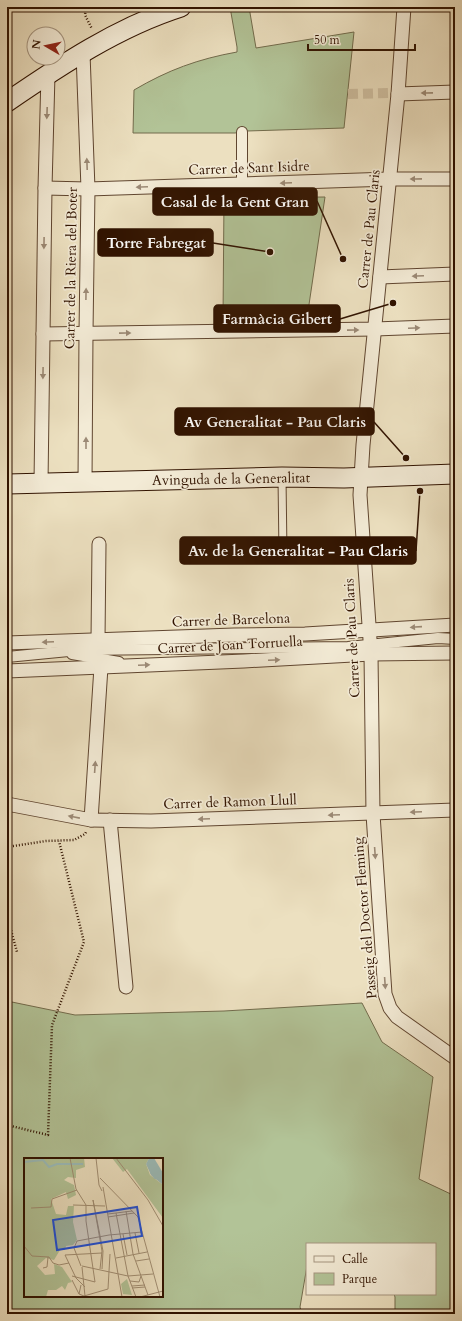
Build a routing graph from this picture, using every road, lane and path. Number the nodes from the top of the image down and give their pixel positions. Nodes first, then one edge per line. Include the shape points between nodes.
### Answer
1 (86, 7) edge
2 (181, 7) edge
3 (404, 7) edge
4 (91, 28) dead end
5 (83, 53) junction
6 (48, 74) junction
7 (455, 92) edge
8 (393, 94) junction
9 (7, 102) edge
10 (242, 132) dead end
11 (390, 179) junction
12 (455, 179) edge
13 (242, 184) junction
14 (45, 188) junction
15 (88, 189) junction
16 (455, 274) edge
17 (380, 277) junction
18 (455, 326) edge
19 (375, 329) junction
20 (86, 333) junction
21 (43, 334) junction
22 (455, 474) edge
23 (282, 477) junction
24 (361, 477) junction
25 (85, 482) junction
26 (7, 484) edge
27 (42, 484) junction
28 (99, 544) dead end
29 (284, 554) dead end
30 (455, 625) edge
31 (369, 631) junction
32 (455, 639) edge
33 (98, 640) junction
34 (7, 643) edge
35 (370, 649) junction
36 (50, 652) junction
37 (455, 653) edge
38 (241, 655) junction
39 (7, 657) edge
40 (121, 662) dead end
41 (7, 671) edge
42 (101, 671) junction
43 (7, 678) edge
44 (7, 804) edge
45 (455, 810) edge
46 (373, 814) junction
47 (91, 820) junction
48 (110, 820) junction
49 (59, 841) junction
50 (7, 846) edge
51 (7, 916) edge
52 (17, 952) dead end
53 (126, 987) dead end
54 (455, 1058) edge
55 (7, 1125) edge

1 - 4 path via 85,15
2 - 5 main road via 144,21
3 - 8 street, Carrer de Pau Claris
5 - 6 main road
15 -> 5 street, Carrer de la Riera del Boter
6 - 9 main road
6 -> 14 street, Carrer de la Riera del Boter
7 -> 8 street
8 - 11 street, Carrer de Pau Claris
10 - 13 street
12 -> 11 street, Carrer de Sant Isidre
11 -> 13 street, Carrer de Sant Isidre
11 - 17 street, Carrer de Pau Claris
13 -> 15 street, Carrer de Sant Isidre
14 - 15 street, Carrer de Sant Isidre
14 -> 21 street, Carrer de la Riera del Boter
20 -> 15 street, Carrer de la Riera del Boter
16 -> 17 street
17 - 19 street, Carrer de Pau Claris
19 -> 18 street
20 -> 19 street
19 - 24 street, Carrer de Pau Claris
20 - 21 street
25 -> 20 street, Carrer de la Riera del Boter
21 -> 27 street, Carrer de la Riera del Boter
22 - 24 main road, Avinguda de la Generalitat
23 - 24 main road, Avinguda de la Generalitat
23 - 25 main road, Avinguda de la Generalitat
23 - 29 lane
24 - 31 street, Carrer de Pau Claris
25 - 27 main road, Avinguda de la Generalitat
26 - 27 main road, Avinguda de la Generalitat
28 - 33 street
30 -> 31 street, Carrer de Barcelona
31 - 33 street, Carrer de Barcelona
31 - 35 street, Carrer de Pau Claris
32 - 35 street via 438,638
33 -> 34 street, Carrer de Barcelona
35 - 37 street, Carrer de Joan Torruella
35 - 38 street, Carrer de Joan Torruella
35 - 46 street, Carrer de Pau Claris
36 - 38 street via 226,645
36 - 39 street
36 - 40 street
42 -> 38 street, Carrer de Joan Torruella
41 - 42 street, Carrer de Joan Torruella
42 - 43 street, Carrer de Joan Torruella
47 -> 42 street
47 -> 44 street, Carrer de Ramon Llull
45 -> 46 street, Carrer de Ramon Llull
46 -> 48 street, Carrer de Ramon Llull
46 -> 54 street, Passeig del Doctor Fleming via 386,994 390,1008 397,1017
47 - 48 street, Carrer de Ramon Llull
47 - 49 path via 85,834 74,840
48 - 53 street
49 - 50 path
49 - 55 path via 84,942 52,1025 48,1135
51 - 52 path

